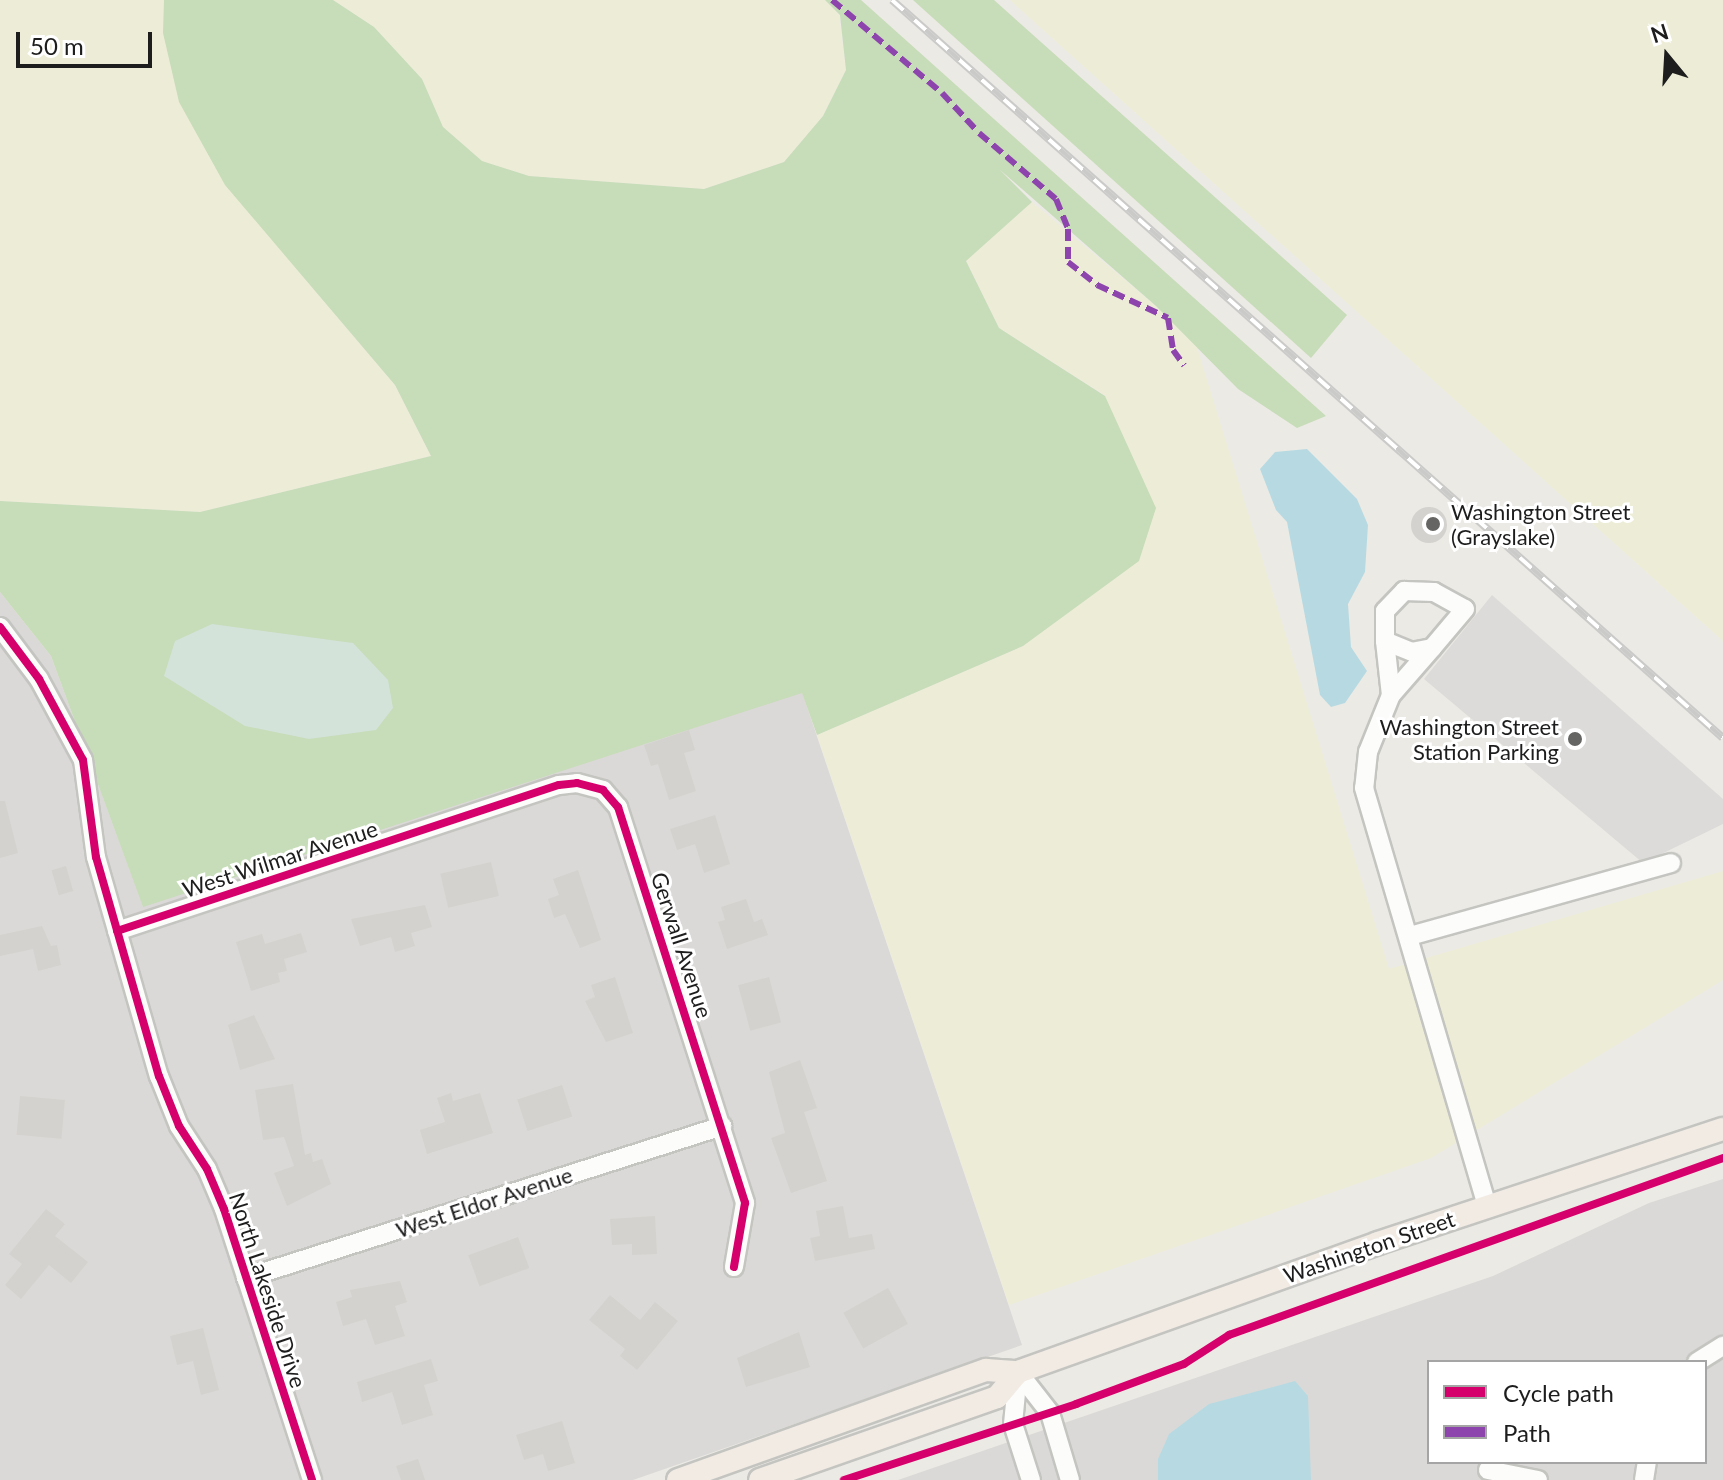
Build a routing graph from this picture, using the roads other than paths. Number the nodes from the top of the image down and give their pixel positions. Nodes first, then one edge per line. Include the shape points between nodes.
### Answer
1 (0, 627) edge
2 (1385, 641) junction
3 (1432, 648) junction
4 (1391, 695) junction
5 (454, 820) joint
6 (1671, 863) dead end
7 (117, 931) junction
8 (1410, 936) junction
9 (722, 1126) junction
10 (1723, 1129) edge
11 (1487, 1207) junction
12 (734, 1267) dead end
13 (246, 1278) junction
14 (1723, 1346) edge
15 (1700, 1360) edge
16 (1018, 1372) junction
17 (1488, 1470) dead end
18 (312, 1480) edge
19 (678, 1480) edge
20 (760, 1480) edge
21 (1031, 1480) edge
22 (1070, 1480) edge
23 (1538, 1480) edge

1 - 7 street, North Lakeside Drive via 39,679 83,760 96,857
2 - 3 street via 1412,652
2 - 3 street via 1385,611 1404,591 1434,592 1465,609
2 - 4 street
3 - 4 street
4 - 8 street via 1368,752 1364,788
5 - 7 street, West Wilmar Avenue
5 - 9 street, Gerwall Avenue via 559,785 577,783 612,798
6 - 8 street
7 - 13 street, North Lakeside Drive via 159,1076 179,1126 207,1169
8 - 11 street
9 - 12 street, Gerwall Avenue via 745,1203
9 - 13 street, West Eldor Avenue
10 - 11 main road, Washington Street
11 - 16 main road, Washington Street
13 - 18 street, North Lakeside Drive
14 - 15 street
16 - 19 main road, Washington Street via 986,1370
16 - 20 main road, Washington Street via 997,1397
16 - 21 street via 1013,1424
16 - 22 street via 1050,1413
17 - 23 street

